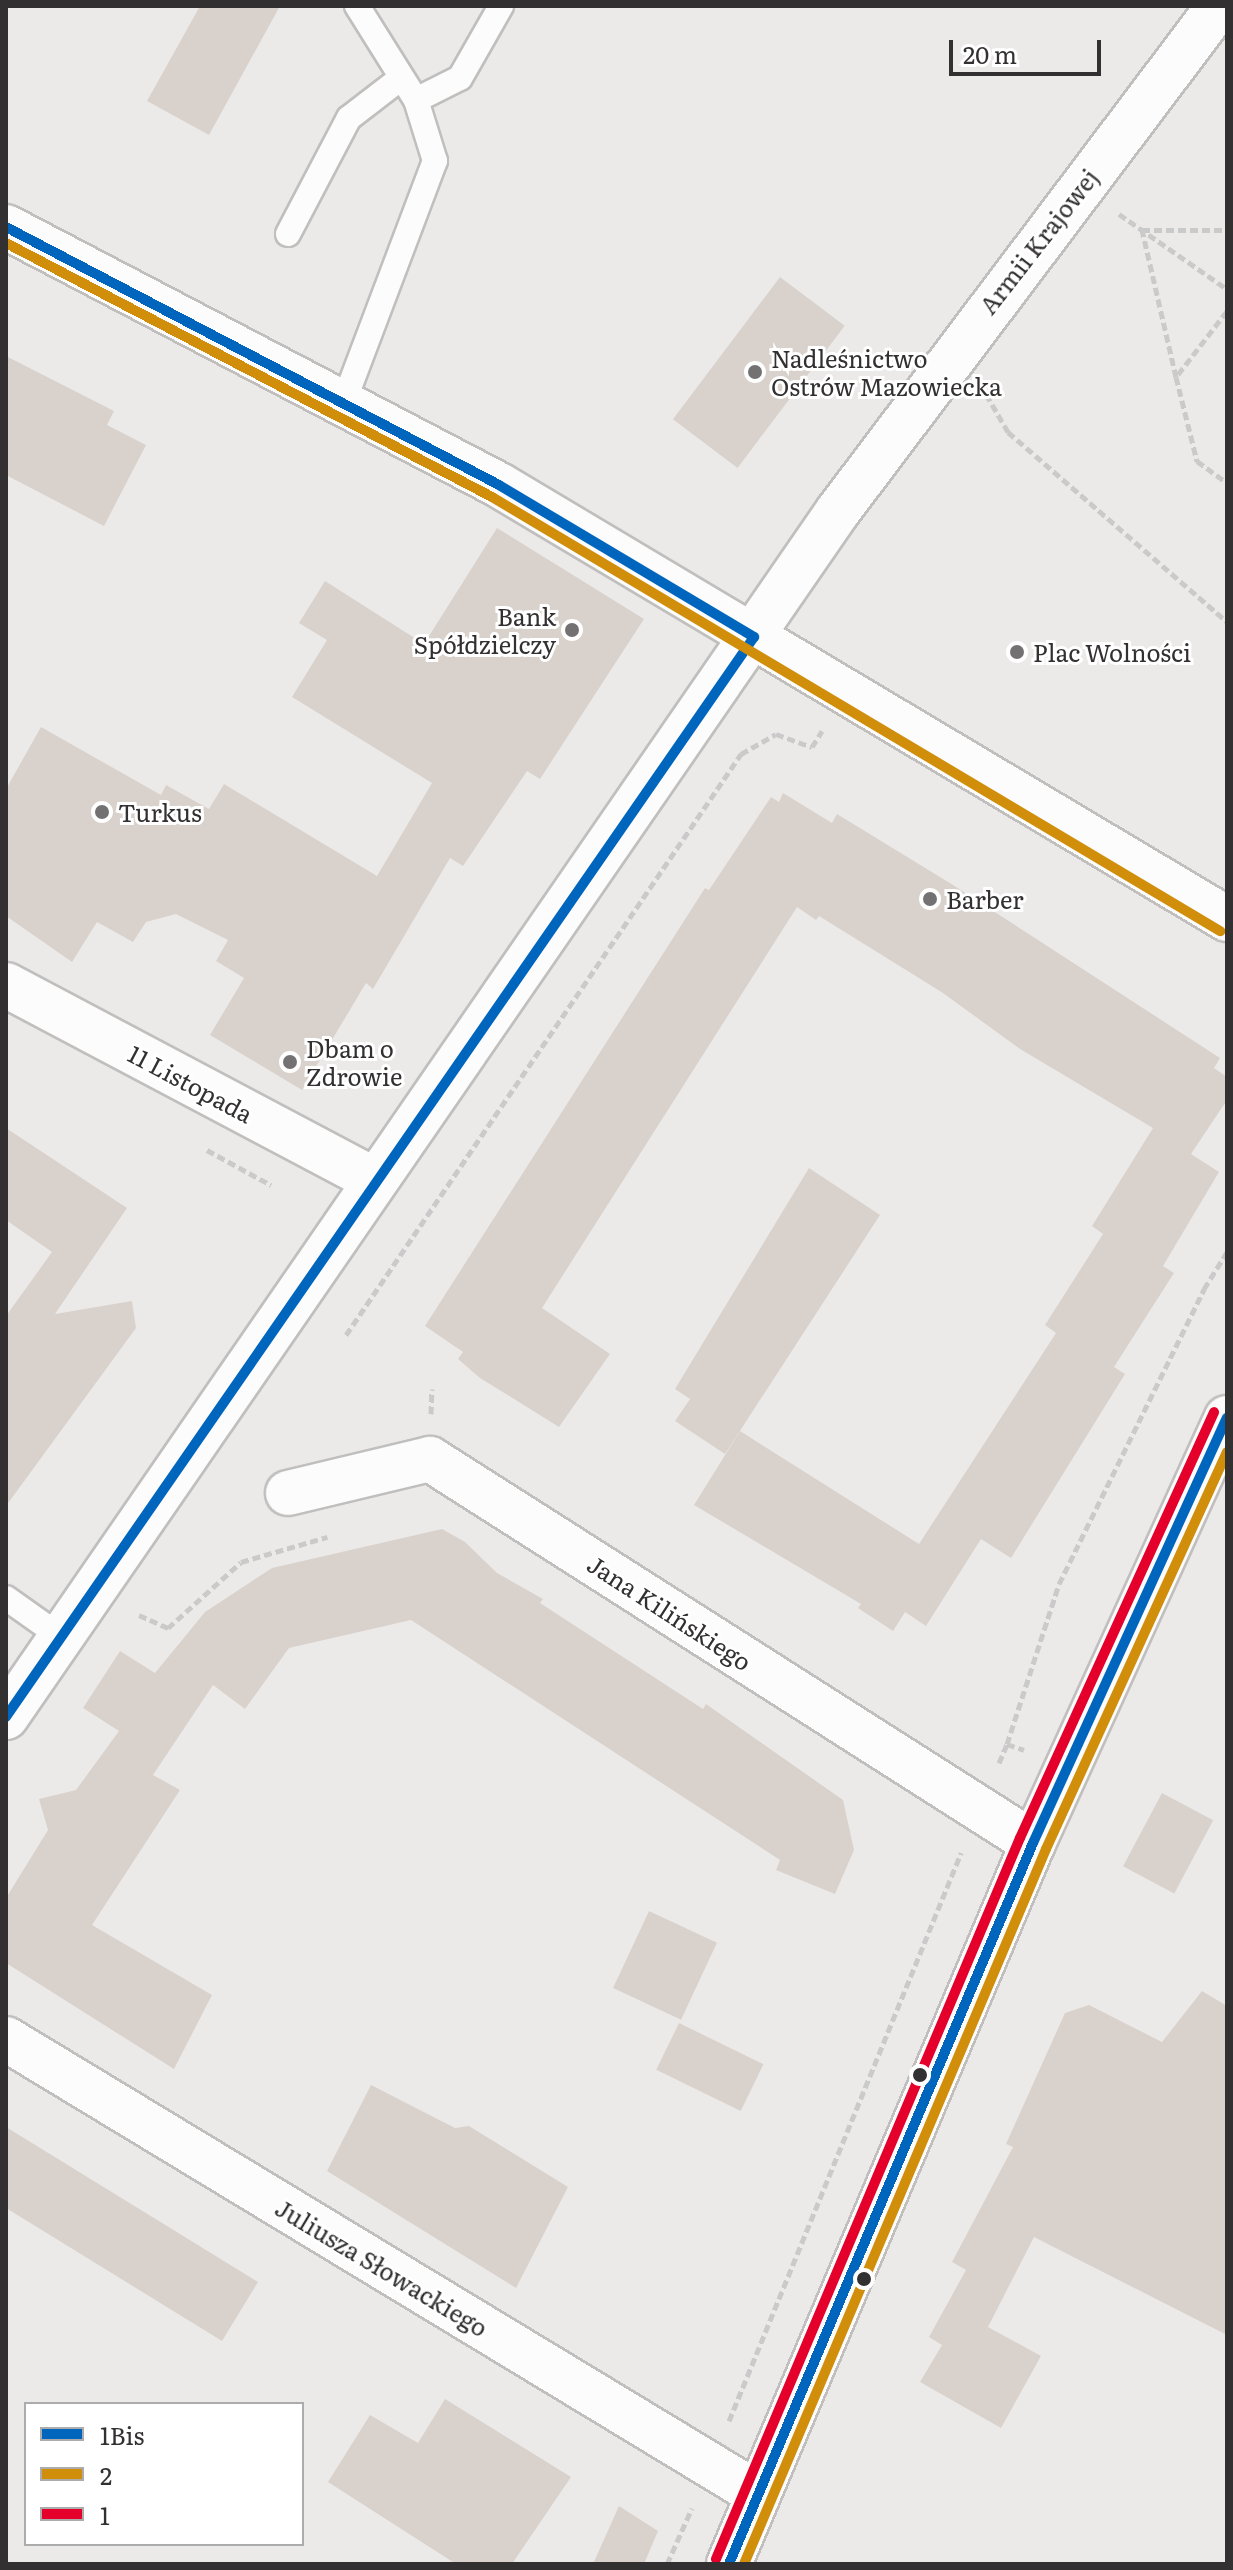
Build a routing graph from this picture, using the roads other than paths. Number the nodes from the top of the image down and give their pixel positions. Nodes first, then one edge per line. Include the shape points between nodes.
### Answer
1 (357, 6) edge
2 (501, 6) edge
3 (1219, 6) edge
4 (401, 78) junction
5 (416, 100) junction
6 (6, 227) edge
7 (288, 234) dead end
8 (343, 404) junction
9 (754, 637) junction
10 (1227, 919) edge
11 (6, 985) edge
12 (375, 1180) junction
13 (1227, 1418) edge
14 (288, 1493) dead end
15 (6, 1598) edge
16 (64, 1639) junction
17 (6, 1717) edge
18 (1033, 1843) junction
19 (6, 2039) edge
20 (758, 2494) junction
21 (729, 2564) edge

1 - 4 lane
2 - 5 lane via 460,78
3 - 9 street, Armii Krajowej via 924,392
4 - 5 lane
4 - 7 lane via 349,118
5 - 8 lane via 435,161
6 - 8 street
8 - 9 street via 499,485
9 - 10 street
9 - 12 street, Armii Krajowej
11 - 12 street, 11 Listopada
12 - 16 street, Armii Krajowej
13 - 18 street
14 - 18 street, Jana Kilińskiego via 430,1459
15 - 16 lane
16 - 17 street, Armii Krajowej
18 - 20 street
19 - 20 street, Juliusza Słowackiego
20 - 21 street

